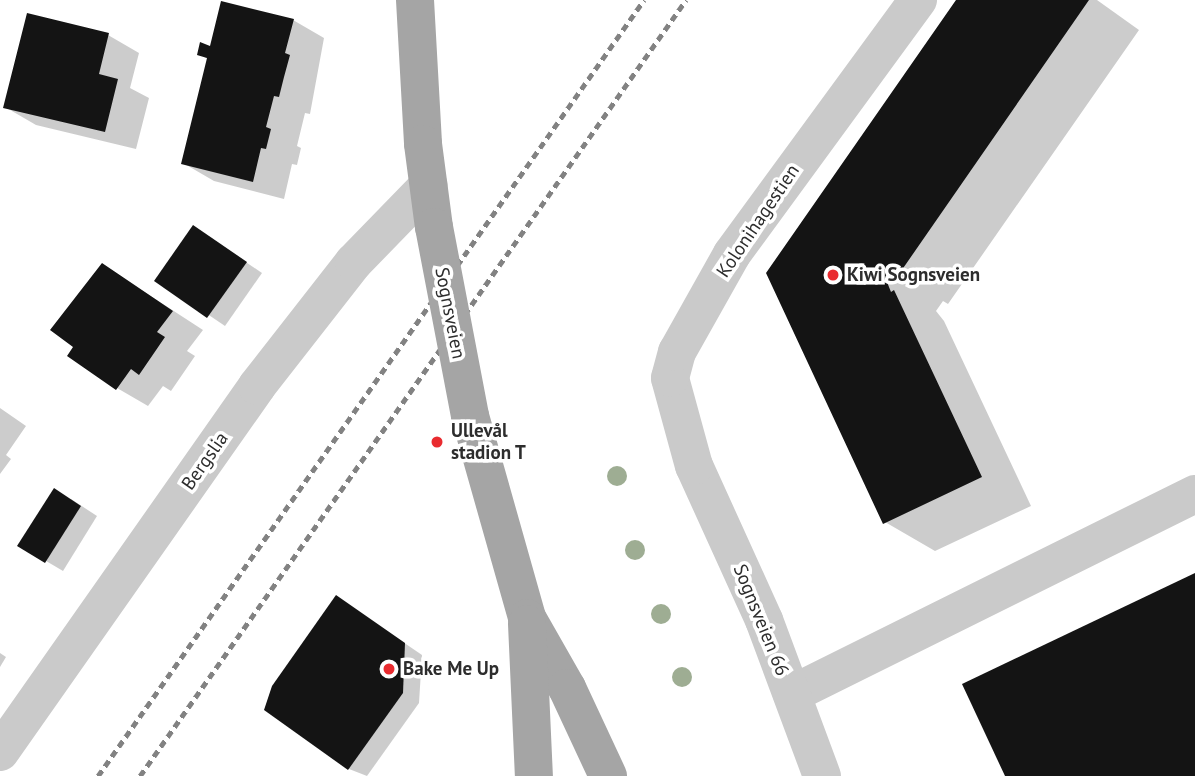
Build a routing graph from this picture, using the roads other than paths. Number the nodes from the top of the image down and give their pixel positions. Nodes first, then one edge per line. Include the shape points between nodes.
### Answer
1 (415, 0) edge
2 (918, 0) edge
3 (429, 186) junction
4 (694, 466) joint
5 (1195, 494) edge
6 (527, 618) junction
7 (792, 694) junction
8 (0, 752) edge
9 (534, 776) edge
10 (608, 776) edge
11 (822, 776) edge

1 - 3 main road, Sognsveien
2 - 4 street, Kolonihagestien via 732,254 677,352 670,378
3 - 6 main road, Sognsveien, bridge via 470,416
3 - 8 street, Bergslia via 354,262 257,386
4 - 7 street, Sognsveien 66
5 - 7 street
6 - 9 main road, Sognsveien
6 - 10 main road, Sognsveien via 567,688
7 - 11 street, Sognsveien 66

